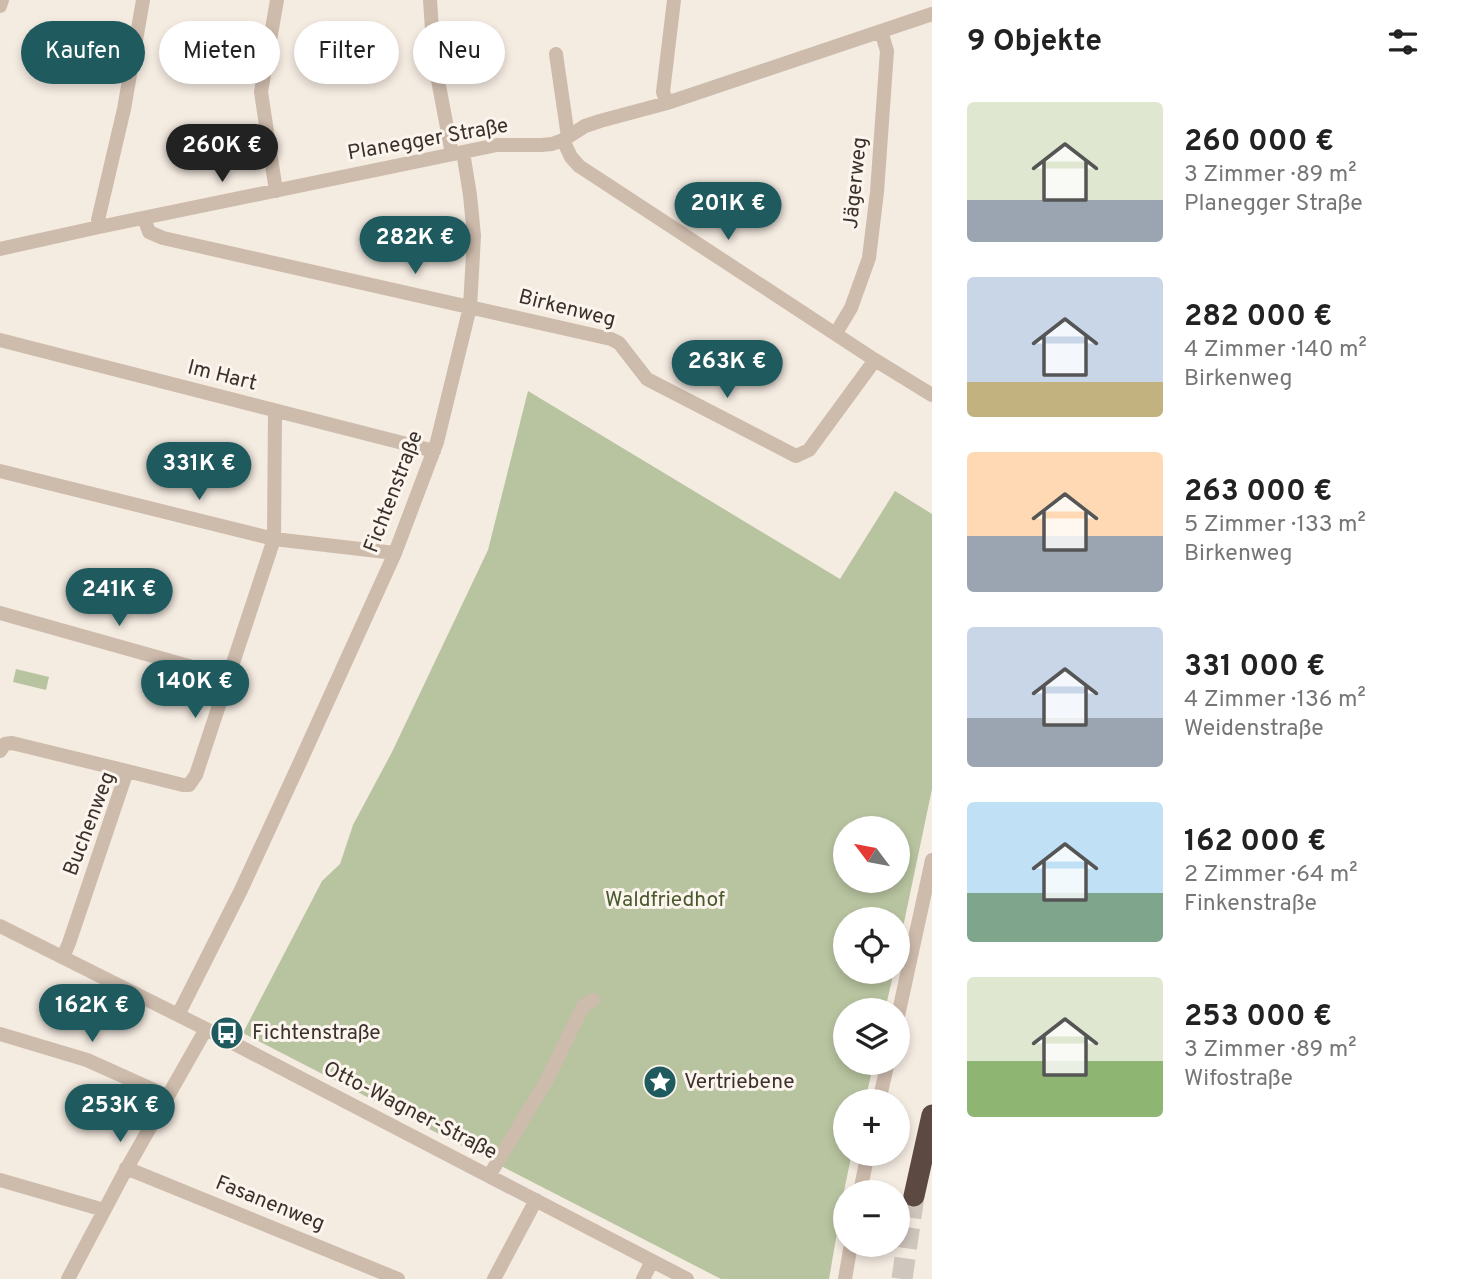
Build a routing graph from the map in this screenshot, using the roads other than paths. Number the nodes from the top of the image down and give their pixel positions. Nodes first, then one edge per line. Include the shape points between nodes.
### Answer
1 (2, 0) edge
2 (143, 0) edge
3 (277, 0) edge
4 (430, 0) edge
5 (674, 0) edge
6 (0, 6) edge
7 (932, 14) edge
8 (881, 32) junction
9 (556, 54) dead end
10 (667, 103) junction
11 (565, 139) junction
12 (457, 153) junction
13 (276, 191) junction
14 (144, 218) junction
15 (99, 227) junction
16 (0, 249) edge
17 (470, 307) junction
18 (836, 332) junction
19 (0, 340) edge
20 (875, 360) junction
21 (932, 394) edge
22 (275, 411) junction
23 (434, 451) junction
24 (0, 471) edge
25 (274, 539) junction
26 (395, 553) junction
27 (0, 613) edge
28 (228, 677) junction
29 (0, 751) edge
30 (127, 771) junction
31 (932, 860) edge
32 (0, 926) edge
33 (63, 957) junction
34 (902, 998) edge
35 (593, 1000) dead end
36 (178, 1015) junction
37 (206, 1029) junction
38 (0, 1034) edge
39 (167, 1096) junction
40 (932, 1115) edge
41 (126, 1168) junction
42 (489, 1176) junction
43 (0, 1180) edge
44 (914, 1196) tunnel mouth
45 (536, 1200) junction
46 (104, 1210) junction
47 (849, 1257) edge
48 (652, 1261) junction
49 (68, 1279) edge
50 (398, 1279) edge
51 (494, 1279) edge
52 (643, 1279) edge
53 (687, 1279) edge
54 (845, 1279) edge

1 - 6 street
2 - 15 street
3 - 13 street via 261,92
4 - 12 street, Fichtenstraße via 434,59
5 - 10 street via 663,92
7 - 8 street, Planegger Straße
8 - 10 street, Planegger Straße
8 - 18 street, Jägerweg via 887,51 869,258 851,308
9 - 11 street
10 - 11 street, Planegger Straße via 585,126
11 - 12 street, Planegger Straße
11 - 18 street via 579,166
12 - 13 street, Planegger Straße
12 - 17 street, Fichtenstraße via 470,195 474,236
13 - 14 street, Planegger Straße
14 - 15 street, Planegger Straße
14 - 17 street, Birkenweg via 149,232 163,239
15 - 16 street, Planegger Straße
17 - 20 street, Birkenweg via 615,341 647,379 796,456 809,450
17 - 23 street, Fichtenstraße
18 - 20 street
19 - 22 street, Im Hart
20 - 21 street
22 - 23 street, Im Hart
22 - 25 street, Buchenweg
23 - 26 street, Fichtenstraße
24 - 25 street
25 - 26 street
25 - 28 street, Buchenweg
26 - 36 street, Fichtenstraße via 260,849
27 - 28 street
28 - 30 street, Buchenweg via 189,785
29 - 30 street via 12,743
30 - 33 street, Buchenweg
31 - 34 street
32 - 33 street, Otto-Wagner-Straße
33 - 36 street, Otto-Wagner-Straße
35 - 42 street via 583,1006 547,1080
36 - 37 street, Otto-Wagner-Straße
37 - 39 street
37 - 42 street, Otto-Wagner-Straße
38 - 39 street via 87,1060
39 - 41 street
40 - 44 highway
41 - 46 street
41 - 50 street, Fasanenweg
42 - 45 street, Otto-Wagner-Straße
43 - 46 street
45 - 48 street, Otto-Wagner-Straße
45 - 51 street
46 - 49 street
47 - 54 street
48 - 52 street
48 - 53 street, Otto-Wagner-Straße

